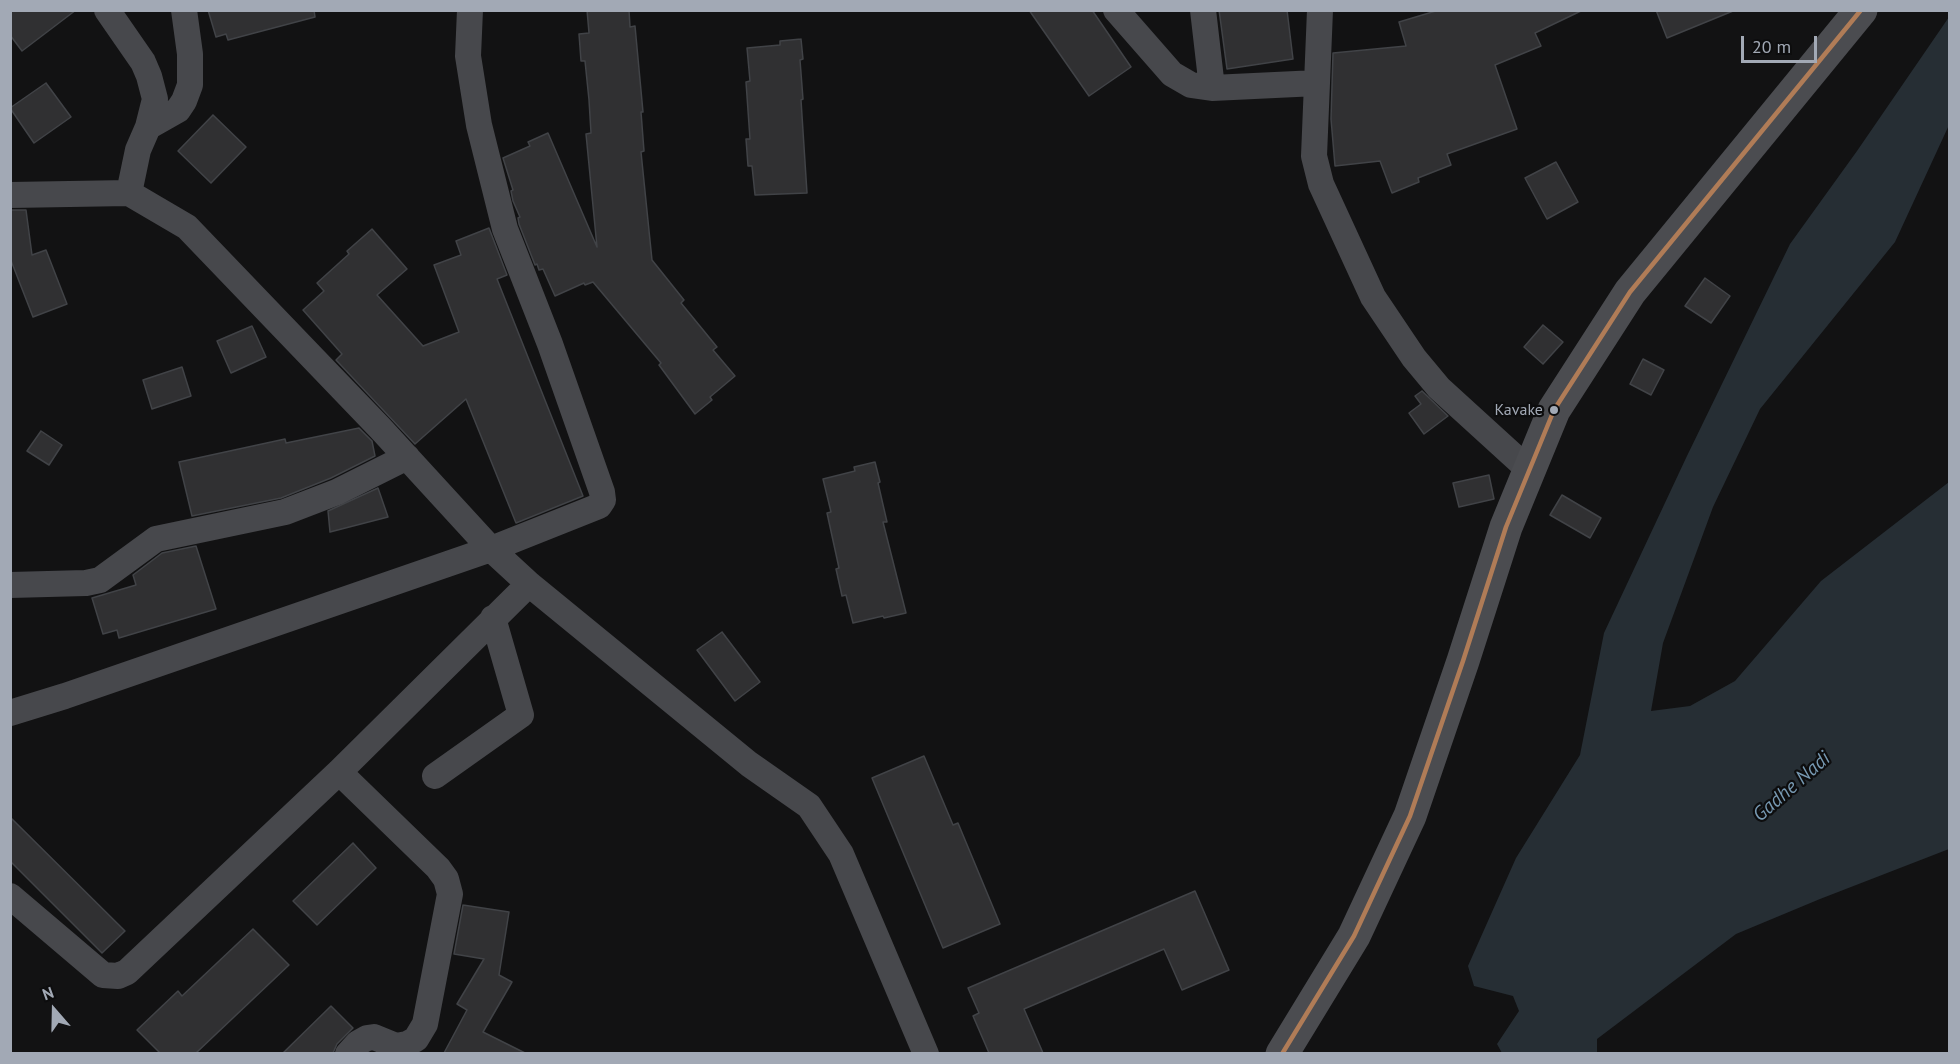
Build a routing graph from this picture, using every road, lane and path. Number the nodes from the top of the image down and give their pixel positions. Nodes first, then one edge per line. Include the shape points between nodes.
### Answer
1 (107, 10) edge
2 (184, 10) edge
3 (470, 10) edge
4 (1116, 10) edge
5 (1203, 10) edge
6 (1320, 10) edge
7 (1861, 10) edge
8 (1317, 83) junction
9 (1212, 88) junction
10 (148, 127) junction
11 (129, 193) junction
12 (10, 195) edge
13 (407, 458) junction
14 (1529, 471) junction
15 (491, 549) junction
16 (529, 584) junction
17 (10, 585) edge
18 (494, 618) junction
19 (10, 713) edge
20 (339, 772) junction
21 (435, 776) dead end
22 (10, 896) edge
23 (348, 1053) edge
24 (926, 1053) edge
25 (1282, 1053) edge

1 - 10 street via 149,76 154,99
2 - 10 street via 190,85 178,110
3 - 15 street via 468,56 479,125 505,229 550,344 603,500 599,506
4 - 9 street via 1172,74 1191,86
5 - 9 street
6 - 8 street
7 - 14 main road via 1630,292 1554,410
8 - 9 street
8 - 14 street via 1314,156 1321,184 1373,297 1439,388
10 - 11 street via 138,150
11 - 12 street
11 - 13 street via 187,227
13 - 15 street
13 - 17 street via 285,512 156,540 100,580
14 - 25 main road via 1506,527 1410,816 1354,936
15 - 16 street
15 - 19 street
16 - 18 street
16 - 24 street via 748,764 809,806 841,854
18 - 20 street
18 - 21 street via 521,715
20 - 22 street via 127,972 118,976 103,975
20 - 23 street via 438,868 450,894 425,1024 416,1039 396,1046 375,1037 367,1038

